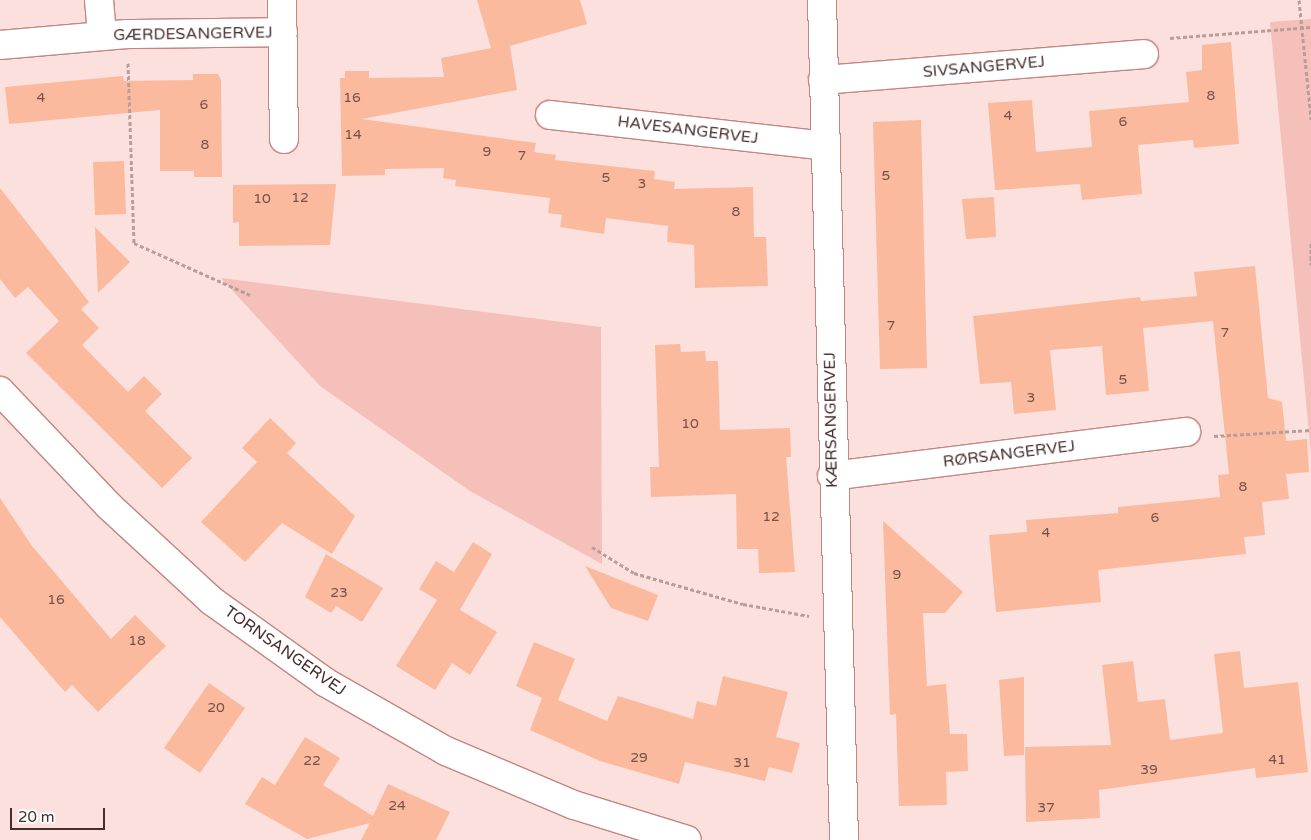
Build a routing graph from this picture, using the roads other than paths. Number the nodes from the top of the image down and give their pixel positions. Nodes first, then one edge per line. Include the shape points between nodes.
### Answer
1 (99, 0) edge
2 (282, 0) edge
3 (822, 0) edge
4 (283, 32) junction
5 (115, 35) junction
6 (0, 45) edge
7 (1144, 54) road end
8 (823, 80) junction
9 (550, 115) dead end
10 (284, 139) dead end
11 (825, 146) junction
12 (0, 391) edge
13 (1186, 432) road end
14 (832, 476) junction
15 (687, 840) edge
16 (844, 840) edge

1 - 5 street, GÆRDESANGERVEJ
2 - 4 street, GÆRDESANGERVEJ
3 - 8 street, KÆRSANGERVEJ
4 - 5 street, GÆRDESANGERVEJ
4 - 10 street, GÆRDESANGERVEJ
5 - 6 street, GÆRDESANGERVEJ
7 - 8 street, SIVSANGERVEJ
8 - 11 street, KÆRSANGERVEJ
9 - 11 street, HAVESANGERVEJ
11 - 14 street, KÆRSANGERVEJ
12 - 15 street, TORNSANGERVEJ via 109,506 212,601 325,682 446,751 574,805
13 - 14 street, RØRSANGERVEJ
14 - 16 street, KÆRSANGERVEJ

